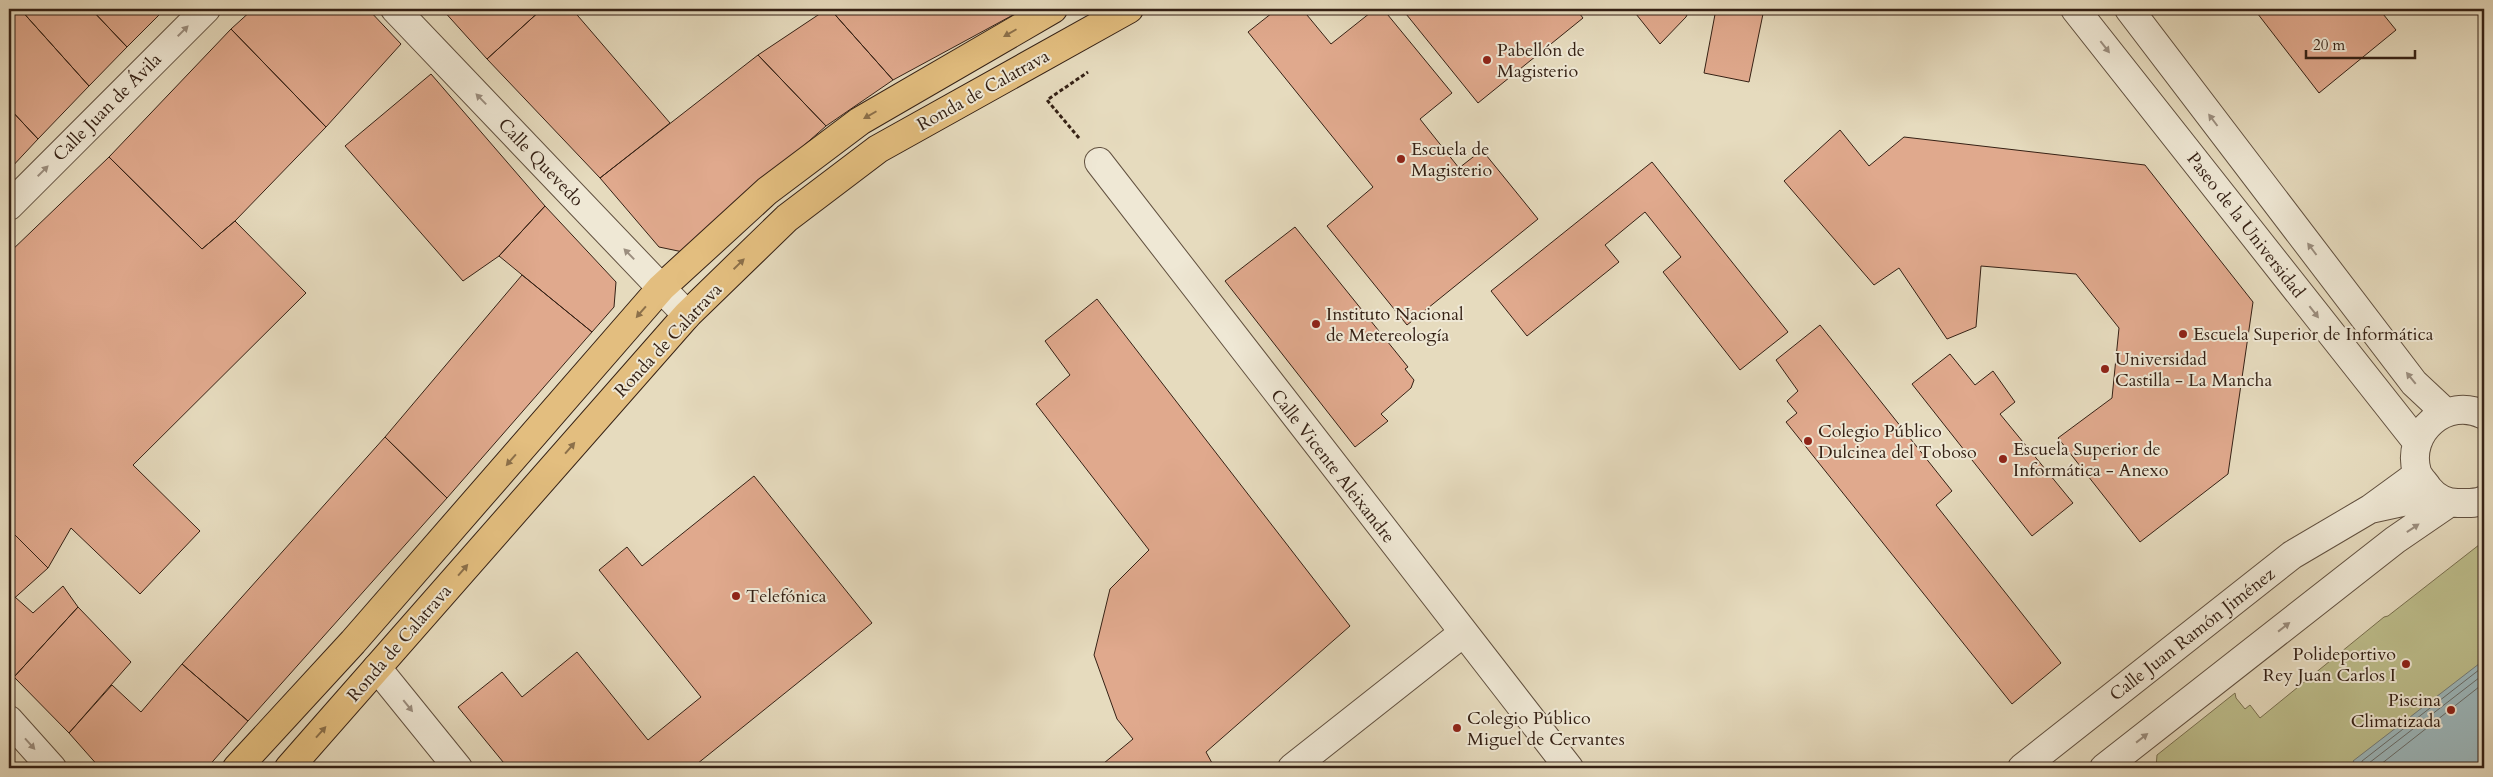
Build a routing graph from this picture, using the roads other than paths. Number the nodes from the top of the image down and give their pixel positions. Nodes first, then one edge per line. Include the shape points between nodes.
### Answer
1 (206, 9) edge
2 (396, 9) edge
3 (1052, 9) edge
4 (1129, 9) edge
5 (2075, 9) edge
6 (2129, 9) edge
7 (1099, 162) road end
8 (9, 206) edge
9 (662, 288) junction
10 (687, 315) junction
11 (2445, 412) junction
12 (2482, 412) edge
13 (2417, 442) junction
14 (2418, 474) junction
15 (2442, 499) junction
16 (2484, 500) edge
17 (2370, 509) junction
18 (1462, 633) junction
19 (377, 668) junction
20 (9, 720) edge
21 (52, 768) edge
22 (237, 768) edge
23 (289, 768) edge
24 (458, 768) edge
25 (1292, 768) edge
26 (1569, 768) edge
27 (2022, 768) edge
28 (2104, 768) edge

8 -> 1 street, Calle Juan de Ávila
9 -> 2 street, Calle Quevedo
3 -> 9 highway, Ronda de Calatrava via 860,121 767,191
10 -> 4 highway, Ronda de Calatrava via 787,218 878,149
5 -> 13 street, Paseo de la Universidad
11 -> 6 street, Paseo de la Universidad via 2414,383
7 - 18 street, Calle Vicente Aleixandre
9 - 10 street, Calle Quevedo
9 -> 22 highway, Ronda de Calatrava via 353,642
19 -> 10 highway, Ronda de Calatrava
11 - 12 street via 2468,409
11 - 13 street via 2432,420
13 - 14 street via 2415,459
14 - 15 street
14 - 17 street, Calle Juan Ramón Jiménez
15 - 16 street, Calle Juan Ramón Jiménez via 2478,503
15 - 17 street, Calle Juan Ramón Jiménez
28 -> 15 street via 2395,540
17 - 27 street, Calle Juan Ramón Jiménez via 2292,555
18 - 25 street
18 - 26 street, Calle Vicente Aleixandre
23 -> 19 highway, Ronda de Calatrava
19 -> 24 street
20 -> 21 street

